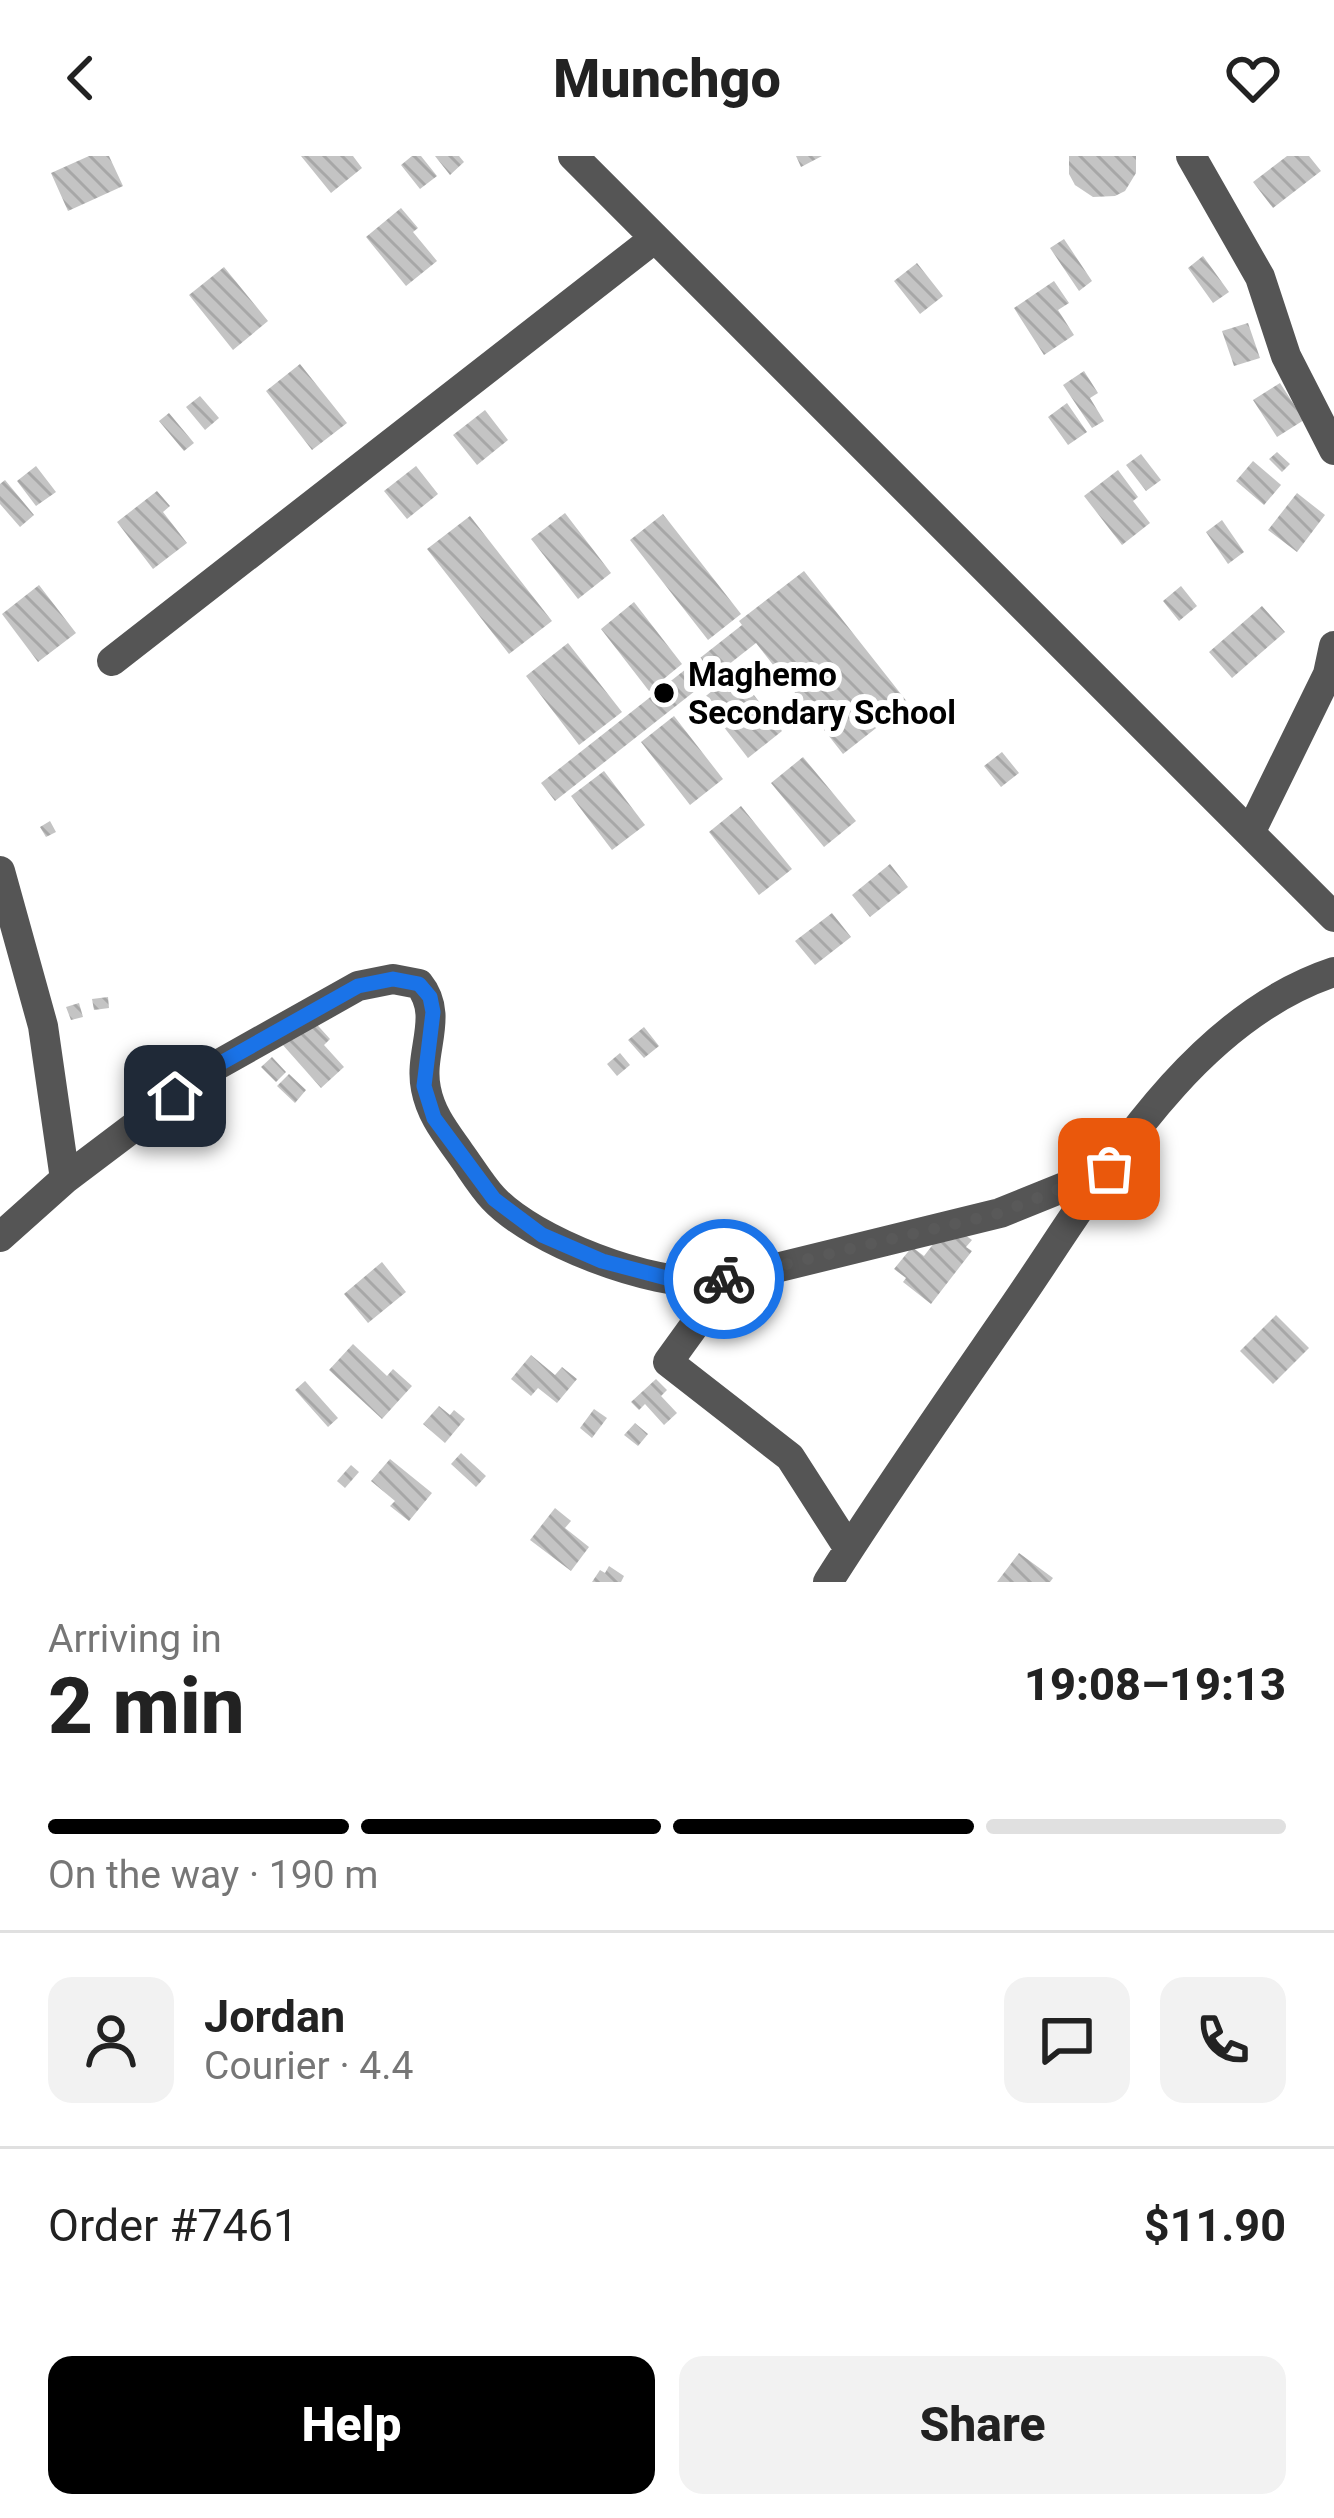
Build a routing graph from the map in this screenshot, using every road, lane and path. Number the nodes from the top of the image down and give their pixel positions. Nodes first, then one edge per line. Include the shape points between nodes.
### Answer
1 (1191, 156) edge
2 (582, 160) edge
3 (655, 238) junction
4 (1334, 450) edge
5 (1334, 646) edge
6 (112, 662) dead end
7 (1251, 830) junction
8 (0, 871) edge
9 (1334, 917) edge
10 (1334, 972) edge
11 (0, 984) edge
12 (33, 984) junction
13 (1109, 1169) junction
14 (65, 1179) junction
15 (0, 1237) edge
16 (728, 1279) junction
17 (849, 1549) junction
18 (828, 1582) edge

1 - 4 street via 1260,277 1286,356
2 - 3 street
3 - 6 street
3 - 7 street
5 - 7 street via 1328,674
7 - 9 street
8 - 12 street
10 - 13 street via 1229,1031 1178,1078
11 - 12 street
12 - 14 street
13 - 16 street via 1000,1213
13 - 17 street
14 - 15 street
14 - 16 street via 212,1068 358,986 393,979 419,984 430,997 424,1086 434,1118 494,1199 542,1235 602,1261 674,1280
16 - 17 street via 668,1362 790,1457
17 - 18 street

